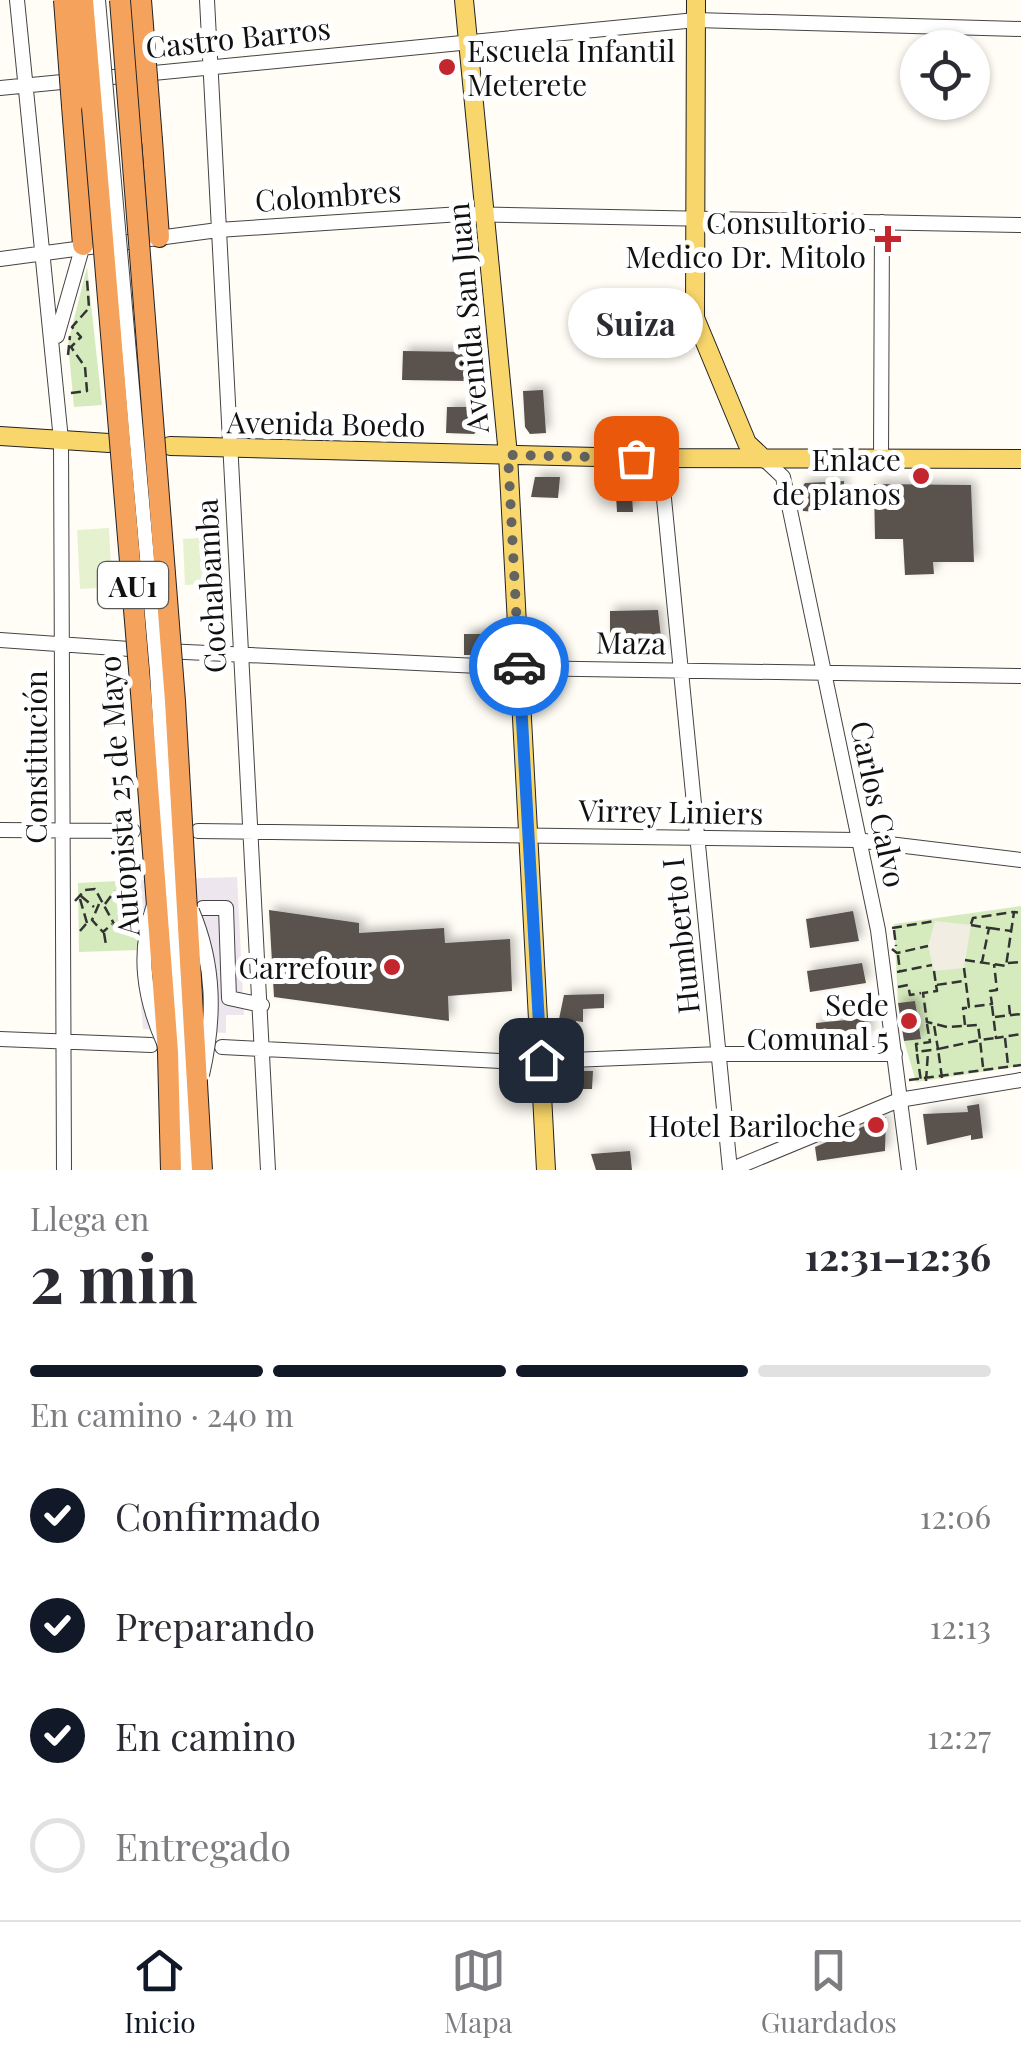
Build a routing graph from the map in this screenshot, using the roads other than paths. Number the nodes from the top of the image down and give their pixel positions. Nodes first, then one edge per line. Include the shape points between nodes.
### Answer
1 (18, 0) edge
2 (64, 0) edge
3 (83, 0) edge
4 (98, 0) edge
5 (120, 0) edge
6 (141, 0) edge
7 (207, 0) edge
8 (464, 0) edge
9 (696, 0) edge
10 (696, 20) junction
11 (1021, 29) edge
12 (468, 42) junction
13 (210, 68) junction
14 (27, 85) junction
15 (0, 88) edge
16 (486, 214) junction
17 (695, 219) junction
18 (882, 222) junction
19 (1021, 226) edge
20 (218, 230) junction
21 (159, 236) junction
22 (83, 246) junction
23 (46, 251) junction
24 (0, 259) edge
25 (54, 344) junction
26 (0, 436) edge
27 (61, 440) junction
28 (109, 443) dead end
29 (170, 446) dead end
30 (231, 449) junction
31 (508, 455) junction
32 (660, 458) junction
33 (764, 459) junction
34 (881, 459) junction
35 (1021, 459) edge
36 (0, 640) edge
37 (62, 644) junction
38 (241, 656) junction
39 (519, 668) junction
40 (681, 671) junction
41 (824, 676) junction
42 (1021, 676) edge
43 (0, 830) edge
44 (62, 830) junction
45 (134, 831) dead end
46 (198, 831) dead end
47 (252, 831) junction
48 (528, 836) junction
49 (699, 839) junction
50 (856, 840) junction
51 (1021, 860) edge
52 (195, 904) junction
53 (262, 1006) junction
54 (0, 1039) edge
55 (66, 1042) junction
56 (222, 1047) dead end
57 (159, 1048) junction
58 (264, 1048) junction
59 (720, 1054) junction
60 (895, 1054) junction
61 (541, 1060) junction
62 (1021, 1080) edge
63 (899, 1100) junction
64 (64, 1170) edge
65 (171, 1170) edge
66 (186, 1170) edge
67 (202, 1170) edge
68 (268, 1170) edge
69 (546, 1170) edge
70 (730, 1170) edge
71 (910, 1170) edge

1 - 14 street, Constitución
2 - 22 highway, bridge
3 - 57 highway, Autopista 25 de Mayo / AU1, bridge via 142,694
4 - 66 street, bridge via 157,672
5 - 52 highway, Autopista 25 de Mayo / AU1, bridge
6 - 21 highway, bridge
7 - 13 street, Cochabamba
8 - 12 main road, Avenida San Juan
9 - 10 main road
10 - 11 street, Castro Barros
10 - 12 street, Castro Barros
10 - 17 main road
12 - 13 street, Castro Barros
12 - 16 main road, Avenida San Juan
13 - 14 street, Castro Barros
13 - 20 street, Cochabamba
14 - 15 street, Castro Barros
14 - 23 street, Constitución
16 - 17 street, Colombres
16 - 20 street, Colombres
16 - 31 main road, Avenida San Juan
17 - 18 street, Colombres
17 - 33 main road via 697,332 747,443
18 - 19 street, Colombres
18 - 34 street
20 - 21 street, Colombres
20 - 30 street, Cochabamba
21 - 22 street, Colombres
22 - 23 street, Colombres
22 - 25 street, Constitución
23 - 24 street, Colombres
23 - 25 street, Constitución
25 - 27 street, Constitución
26 - 27 main road
27 - 28 main road
27 - 37 street, Constitución
29 - 30 main road, Avenida Boedo
30 - 31 main road, Avenida Boedo
30 - 38 street, Cochabamba
31 - 32 main road, Avenida Boedo
31 - 39 main road, Avenida San Juan
32 - 33 main road, Avenida Boedo
32 - 40 street, Humberto I
33 - 34 main road, Avenida Boedo
33 - 41 street, Carlos Calvo via 783,477
34 - 35 main road, Avenida Boedo
36 - 37 street, Maza
37 - 38 street, Maza
37 - 44 street, Constitución
38 - 39 street, Maza
38 - 47 street, Cochabamba
39 - 40 street, Maza
39 - 48 main road, Avenida San Juan
40 - 41 street, Maza
40 - 49 street, Humberto I
41 - 42 street, Maza
41 - 50 street, Carlos Calvo
43 - 44 street
44 - 45 street
44 - 55 street, Constitución
46 - 47 street, Virrey Liniers
47 - 48 street, Virrey Liniers
47 - 53 street, Cochabamba
48 - 49 street, Virrey Liniers
48 - 61 main road, Avenida San Juan
49 - 50 street, Virrey Liniers
49 - 59 street, Humberto I
50 - 51 street, Virrey Liniers
50 - 60 street, Carlos Calvo via 892,951 885,981
52 - 53 street via 226,908 229,998
52 - 67 highway, Autopista 25 de Mayo / AU1, bridge
53 - 58 street, Cochabamba
54 - 55 street
55 - 57 street
55 - 64 street, Constitución
56 - 58 street
57 - 65 highway, Autopista 25 de Mayo / AU1, bridge
58 - 61 street
58 - 68 street, Cochabamba
59 - 60 street
59 - 61 street
59 - 70 street, Humberto I
60 - 63 street, Carlos Calvo
61 - 69 main road, Avenida San Juan
62 - 63 street
63 - 70 street
63 - 71 street, Carlos Calvo

